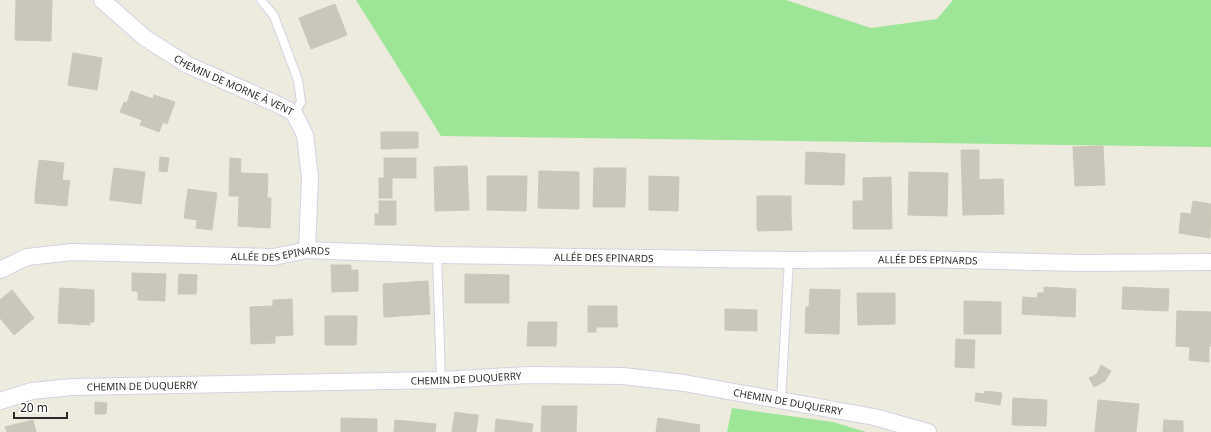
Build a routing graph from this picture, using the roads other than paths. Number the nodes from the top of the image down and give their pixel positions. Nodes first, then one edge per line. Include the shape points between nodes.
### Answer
1 (102, 0) edge
2 (260, 0) edge
3 (294, 114) junction
4 (307, 250) junction
5 (437, 255) junction
6 (789, 260) junction
7 (1211, 262) edge
8 (0, 270) edge
9 (441, 380) junction
10 (781, 400) junction
11 (0, 401) edge
12 (928, 432) edge

1 - 3 street, CHEMIN DE MORNE À VENT via 145,38 188,65
2 - 3 lane via 274,16 298,80 301,102
3 - 4 street, CHEMIN DE MORNE À VENT via 305,135 310,178
4 - 5 street, ALLÉE DES EPINARDS
4 - 8 street, ALLÉE DES EPINARDS via 274,257 72,252 27,257
5 - 6 street, ALLÉE DES EPINARDS
5 - 9 lane
6 - 7 street, ALLÉE DES EPINARDS
6 - 10 lane
9 - 10 street, CHEMIN DE DUQUERRY via 529,375 623,376 684,383
9 - 11 street, CHEMIN DE DUQUERRY via 72,387 32,391
10 - 12 street, CHEMIN DE DUQUERRY via 874,417

